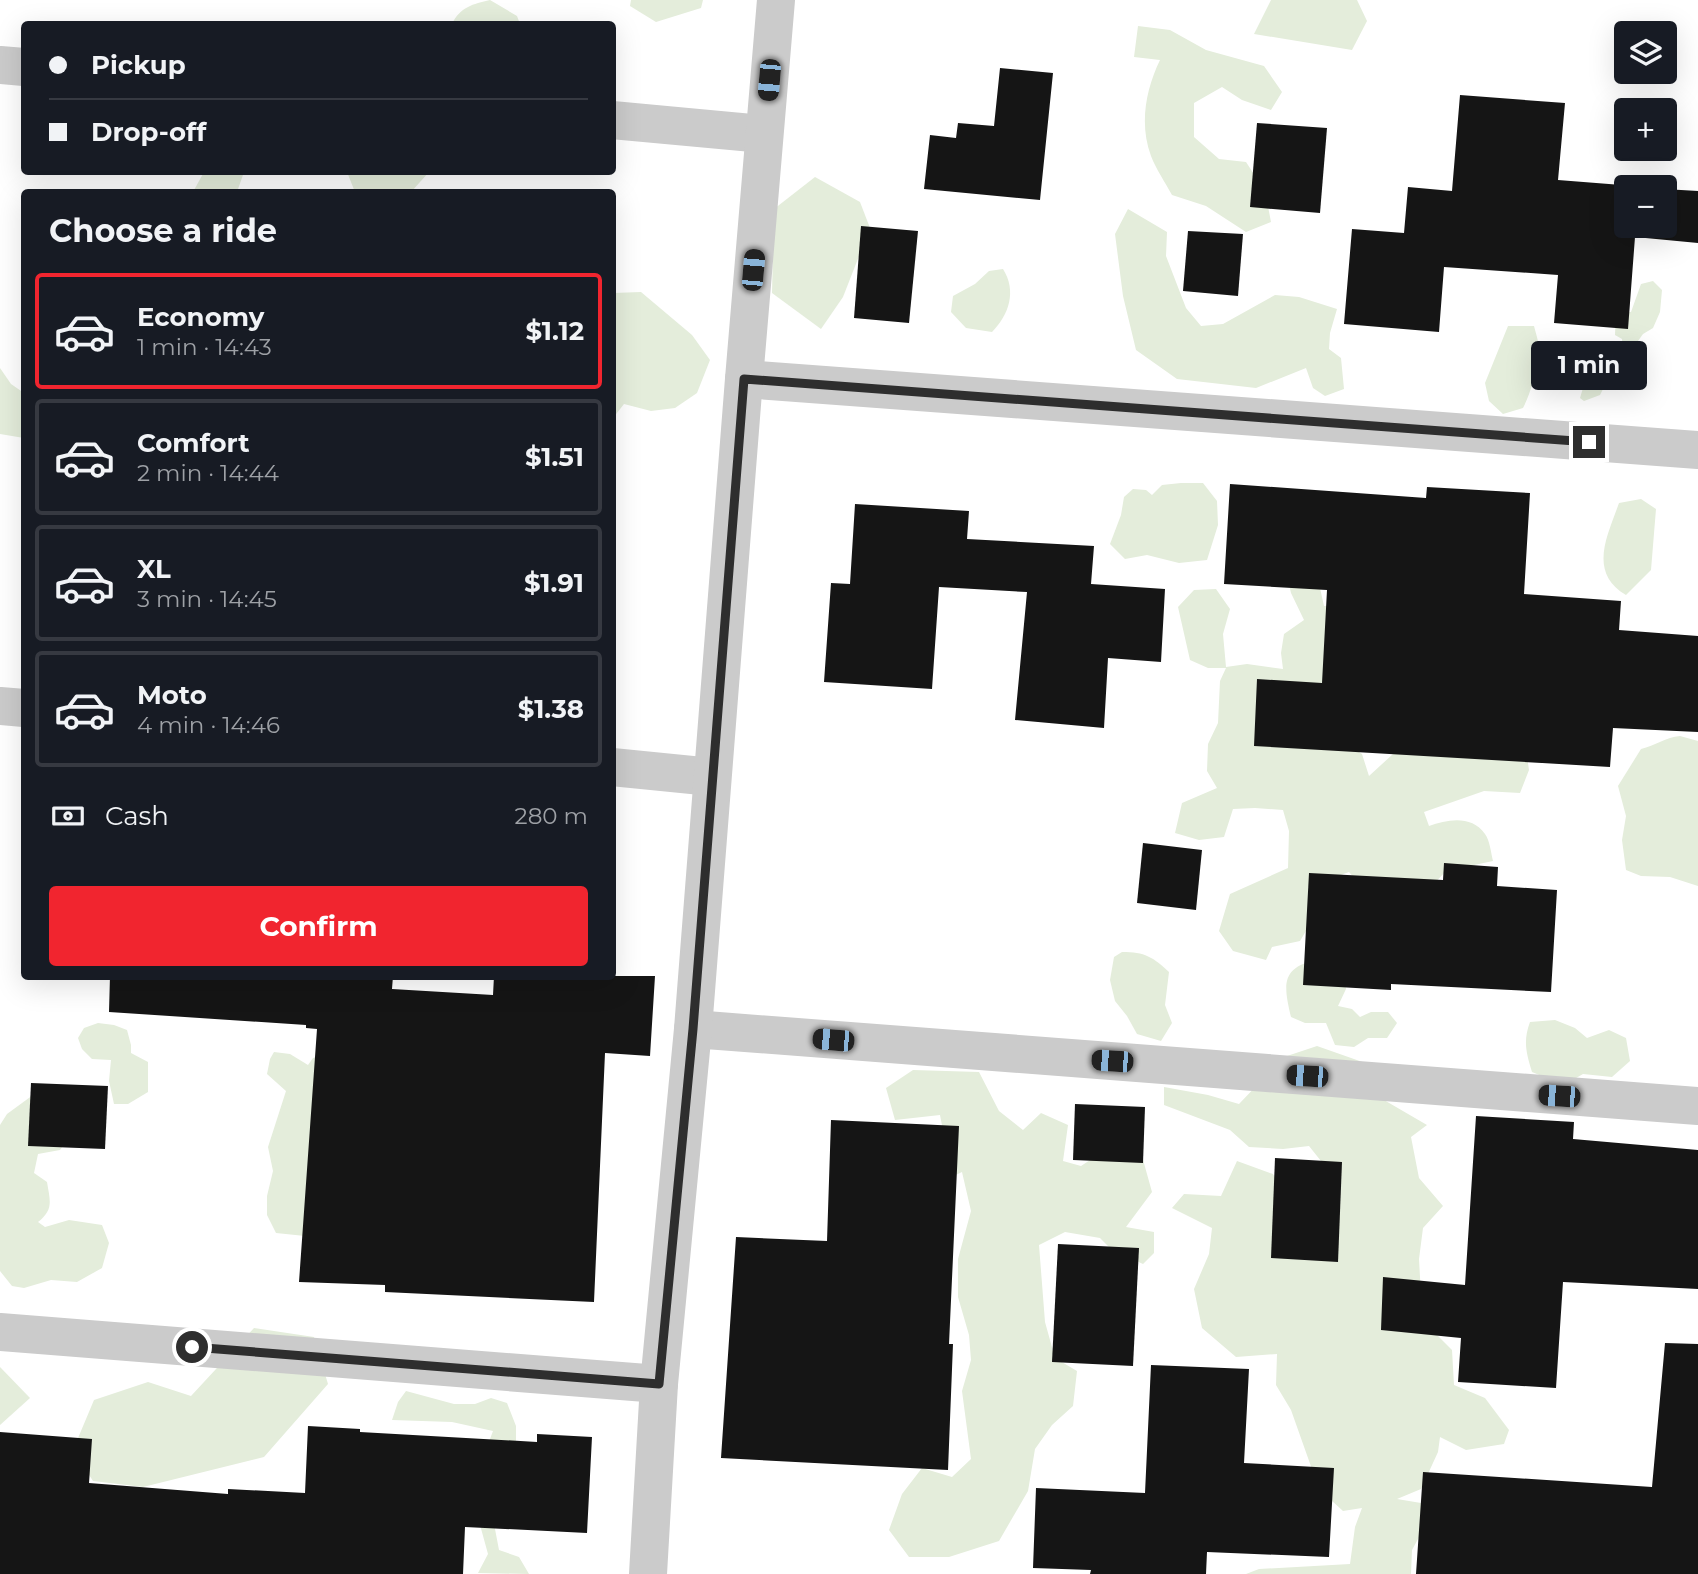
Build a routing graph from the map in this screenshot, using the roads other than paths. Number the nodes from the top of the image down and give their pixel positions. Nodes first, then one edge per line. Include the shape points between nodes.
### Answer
1 (776, 0) edge
2 (0, 65) edge
3 (21, 68) edge
4 (616, 120) edge
5 (764, 134) junction
6 (744, 379) junction
7 (1698, 450) edge
8 (0, 706) edge
9 (21, 708) edge
10 (616, 767) edge
11 (712, 776) junction
12 (693, 1029) junction
13 (1698, 1106) edge
14 (0, 1332) edge
15 (659, 1384) junction
16 (648, 1574) edge

1 - 5 street
2 - 3 street
4 - 5 street
5 - 6 street
6 - 7 street
6 - 11 street
8 - 9 street
10 - 11 street
11 - 12 street
12 - 13 street
12 - 15 street
14 - 15 street
15 - 16 street

